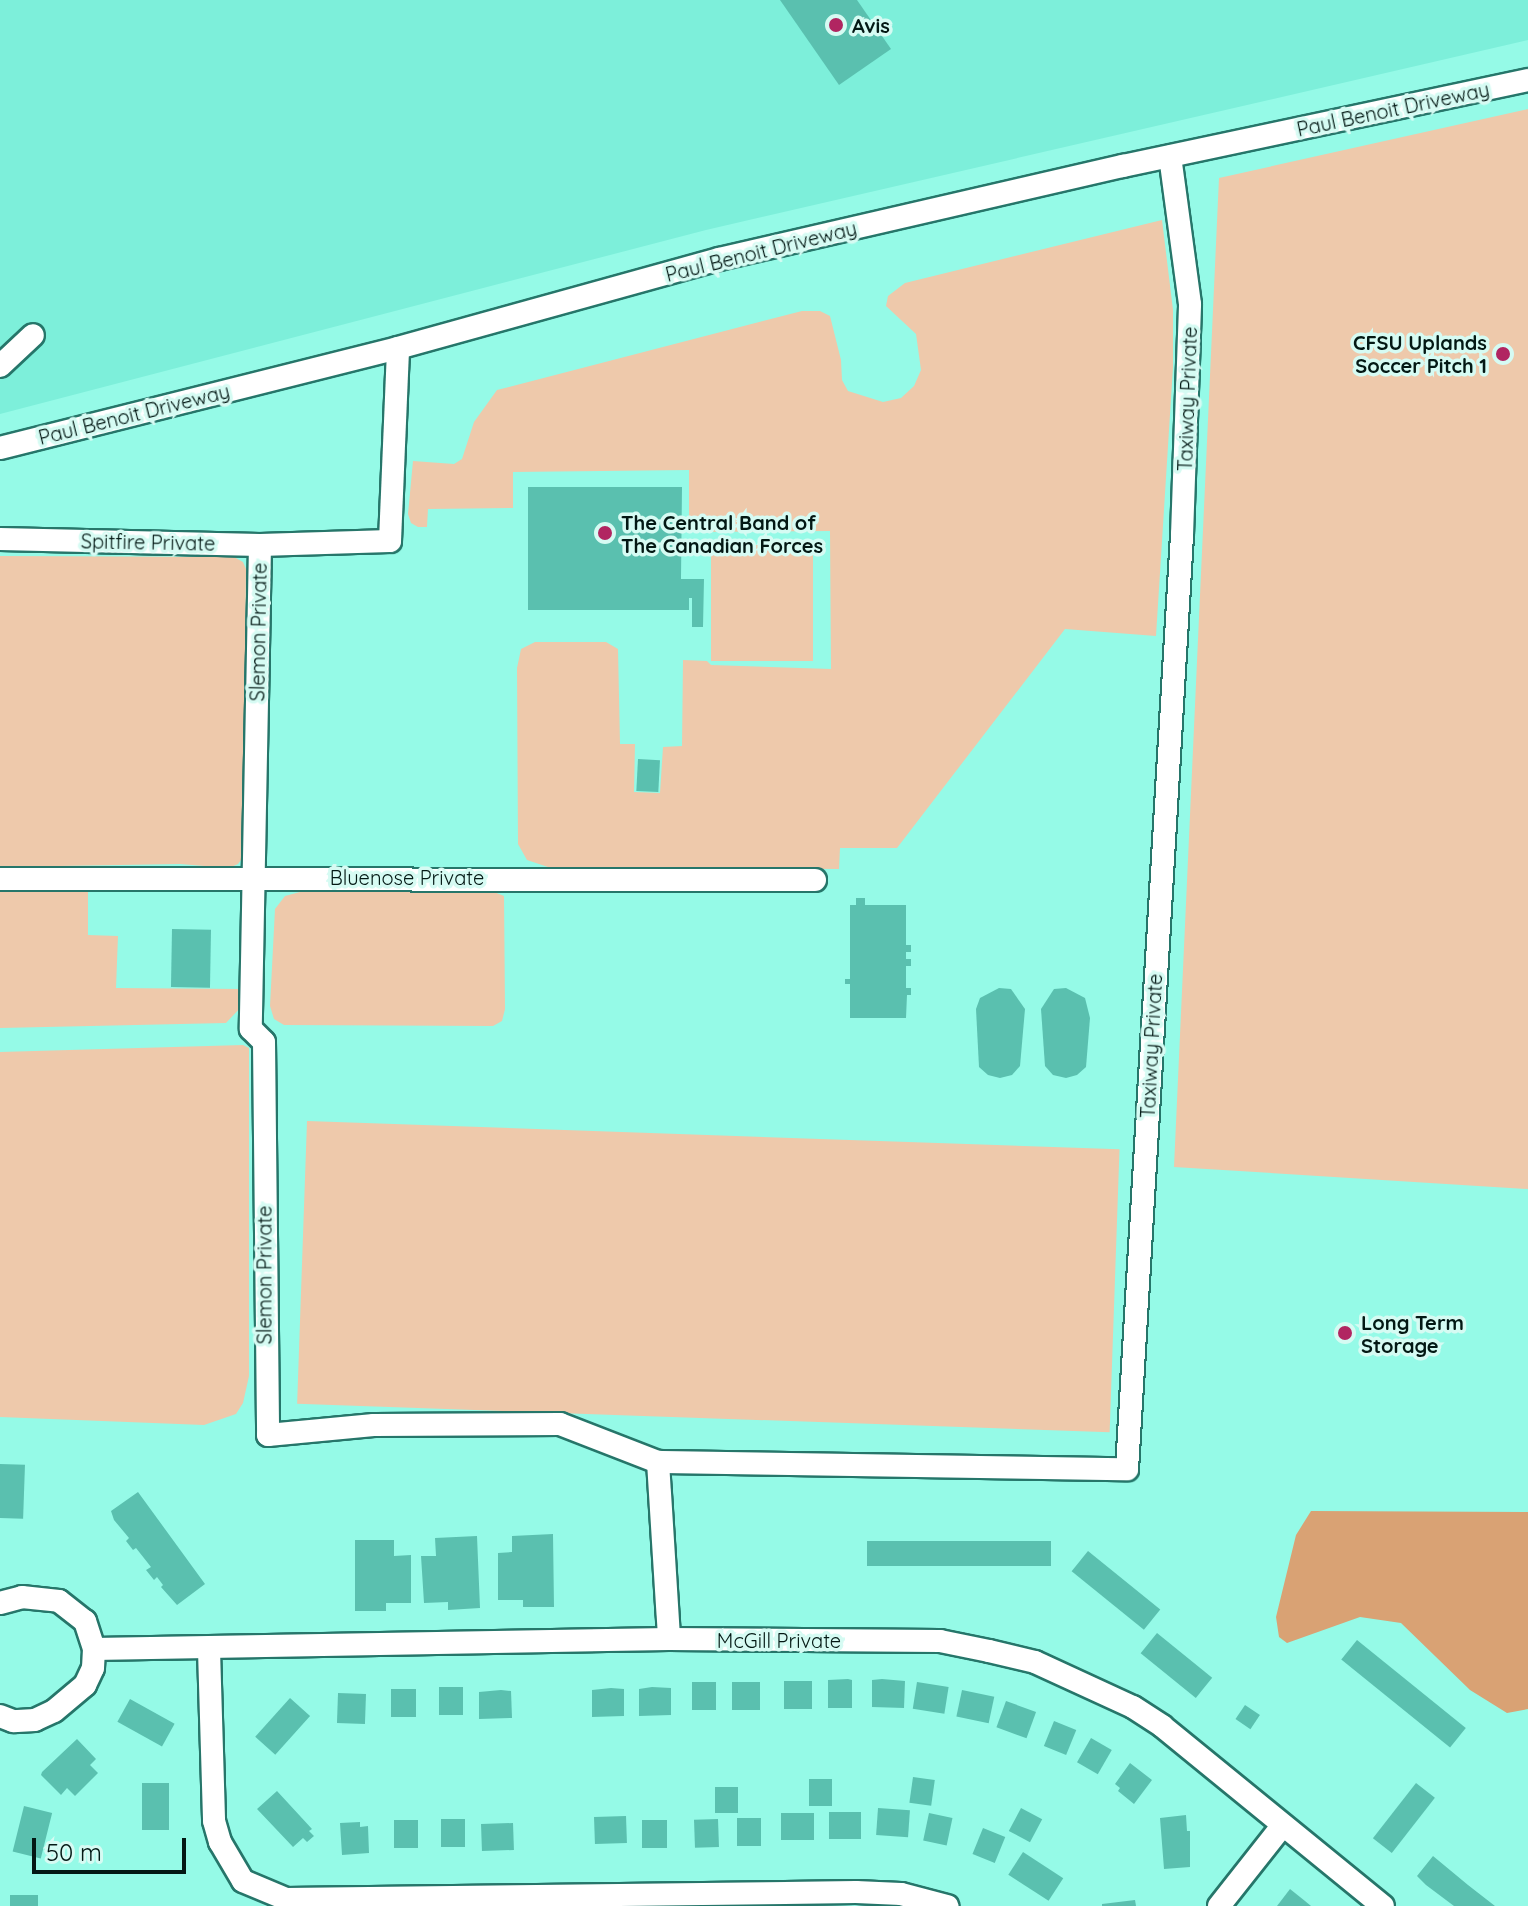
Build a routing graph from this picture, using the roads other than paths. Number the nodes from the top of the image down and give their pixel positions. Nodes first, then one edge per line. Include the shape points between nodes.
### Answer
1 (1528, 80) edge
2 (1170, 156) junction
3 (33, 335) dead end
4 (398, 348) junction
5 (0, 366) edge
6 (0, 448) edge
7 (0, 539) edge
8 (260, 545) junction
9 (253, 878) junction
10 (0, 879) edge
11 (815, 880) dead end
12 (658, 1462) junction
13 (0, 1603) edge
14 (669, 1639) junction
15 (94, 1649) junction
16 (209, 1650) junction
17 (0, 1716) edge
18 (1283, 1825) junction
19 (853, 1899) edge
20 (947, 1906) edge
21 (1219, 1906) edge
22 (1383, 1906) edge

1 - 2 street, Paul Benoit Driveway
2 - 4 street, Paul Benoit Driveway via 719,259
2 - 12 street, Taxiway Private via 1190,304 1182,535 1154,880 1127,1469
3 - 5 street
4 - 6 street, Paul Benoit Driveway
4 - 8 street, Spitfire Private via 390,541
7 - 8 street, Spitfire Private
8 - 9 street, Slemon Private
9 - 10 street, Bluenose Private
9 - 11 street, Bluenose Private
9 - 12 street, Slemon Private via 251,1029 264,1042 268,1435 374,1425 560,1424
12 - 14 street
13 - 15 street via 22,1597 59,1601 85,1621
14 - 16 street, McGill Private
14 - 18 street, McGill Private via 940,1641 1035,1662 1133,1707
15 - 16 street, McGill Private
15 - 17 street via 85,1685 54,1711 35,1720
16 - 19 street via 214,1821 220,1842 243,1881 286,1899
18 - 21 street
18 - 22 street, McGill Private
19 - 20 street via 901,1894

